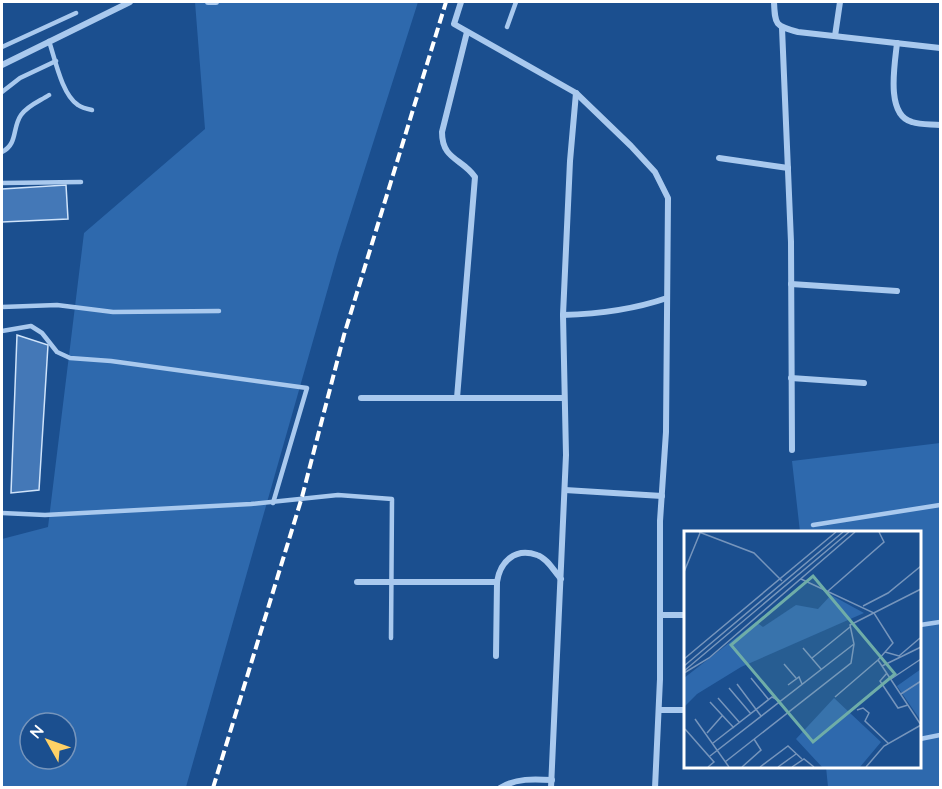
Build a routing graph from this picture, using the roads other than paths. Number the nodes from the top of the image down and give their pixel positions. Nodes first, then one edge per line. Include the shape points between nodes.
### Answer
1 (130, 2) edge
2 (208, 2) edge
3 (216, 2) edge
4 (461, 2) edge
5 (516, 2) edge
6 (774, 2) edge
7 (840, 2) edge
8 (76, 13) dead end
9 (507, 27) dead end
10 (782, 28) junction
11 (467, 32) junction
12 (835, 36) junction
13 (49, 41) junction
14 (897, 43) junction
15 (2, 47) edge
16 (940, 48) edge
17 (56, 61) junction
18 (2, 65) edge
19 (2, 92) edge
20 (576, 93) junction
21 (49, 95) dead end
22 (92, 110) dead end
23 (940, 125) edge
24 (2, 152) edge
25 (719, 158) dead end
26 (788, 168) junction
27 (81, 182) dead end
28 (2, 183) edge
29 (791, 284) junction
30 (897, 291) dead end
31 (667, 298) junction
32 (2, 308) edge
33 (219, 311) dead end
34 (563, 315) junction
35 (2, 331) edge
36 (791, 378) junction
37 (864, 383) dead end
38 (361, 398) dead end
39 (457, 398) junction
40 (564, 398) junction
41 (792, 450) dead end
42 (565, 490) junction
43 (662, 496) junction
44 (273, 503) junction
45 (940, 505) edge
46 (2, 513) edge
47 (813, 525) dead end
48 (561, 579) junction
49 (357, 582) dead end
50 (390, 582) junction
51 (496, 582) junction
52 (660, 615) junction
53 (684, 615) edge
54 (940, 622) edge
55 (921, 625) edge
56 (391, 639) dead end
57 (496, 656) dead end
58 (658, 710) junction
59 (684, 710) edge
60 (940, 735) edge
61 (921, 739) edge
62 (552, 784) edge
63 (500, 788) edge
64 (655, 788) edge

1 - 13 street
2 - 3 street
4 - 11 street via 454,24
5 - 9 lane
6 - 10 street via 774,20
7 - 12 street
8 - 15 lane
10 - 12 street
10 - 26 street
11 - 20 street
11 - 39 street via 442,132 446,151 475,177
12 - 14 street
13 - 17 lane
13 - 18 street
14 - 16 street
14 - 23 street via 893,91 897,109 910,122
17 - 19 lane via 20,78
17 - 22 lane via 67,92 80,106
20 - 31 street via 632,146 666,189
20 - 34 street
21 - 24 lane via 22,114 13,142
25 - 26 street
26 - 29 street
27 - 28 lane
29 - 30 street
29 - 36 street
31 - 34 street via 614,312
31 - 43 street
32 - 33 lane via 57,305 113,312
34 - 40 street
35 - 44 lane via 31,326 57,352 70,358 307,388
36 - 37 street
36 - 41 street
38 - 39 street
39 - 40 street
40 - 42 street
42 - 43 street
42 - 48 street
43 - 52 street
44 - 46 lane via 45,515
44 - 50 lane via 338,495 392,499
45 - 47 lane
48 - 51 street via 537,555 515,554 506,559
48 - 62 street
49 - 50 street
50 - 51 street
50 - 56 lane
51 - 57 street
52 - 53 street
52 - 58 street
54 - 55 lane
58 - 59 street
58 - 64 street
60 - 61 lane
62 - 63 street via 527,779

